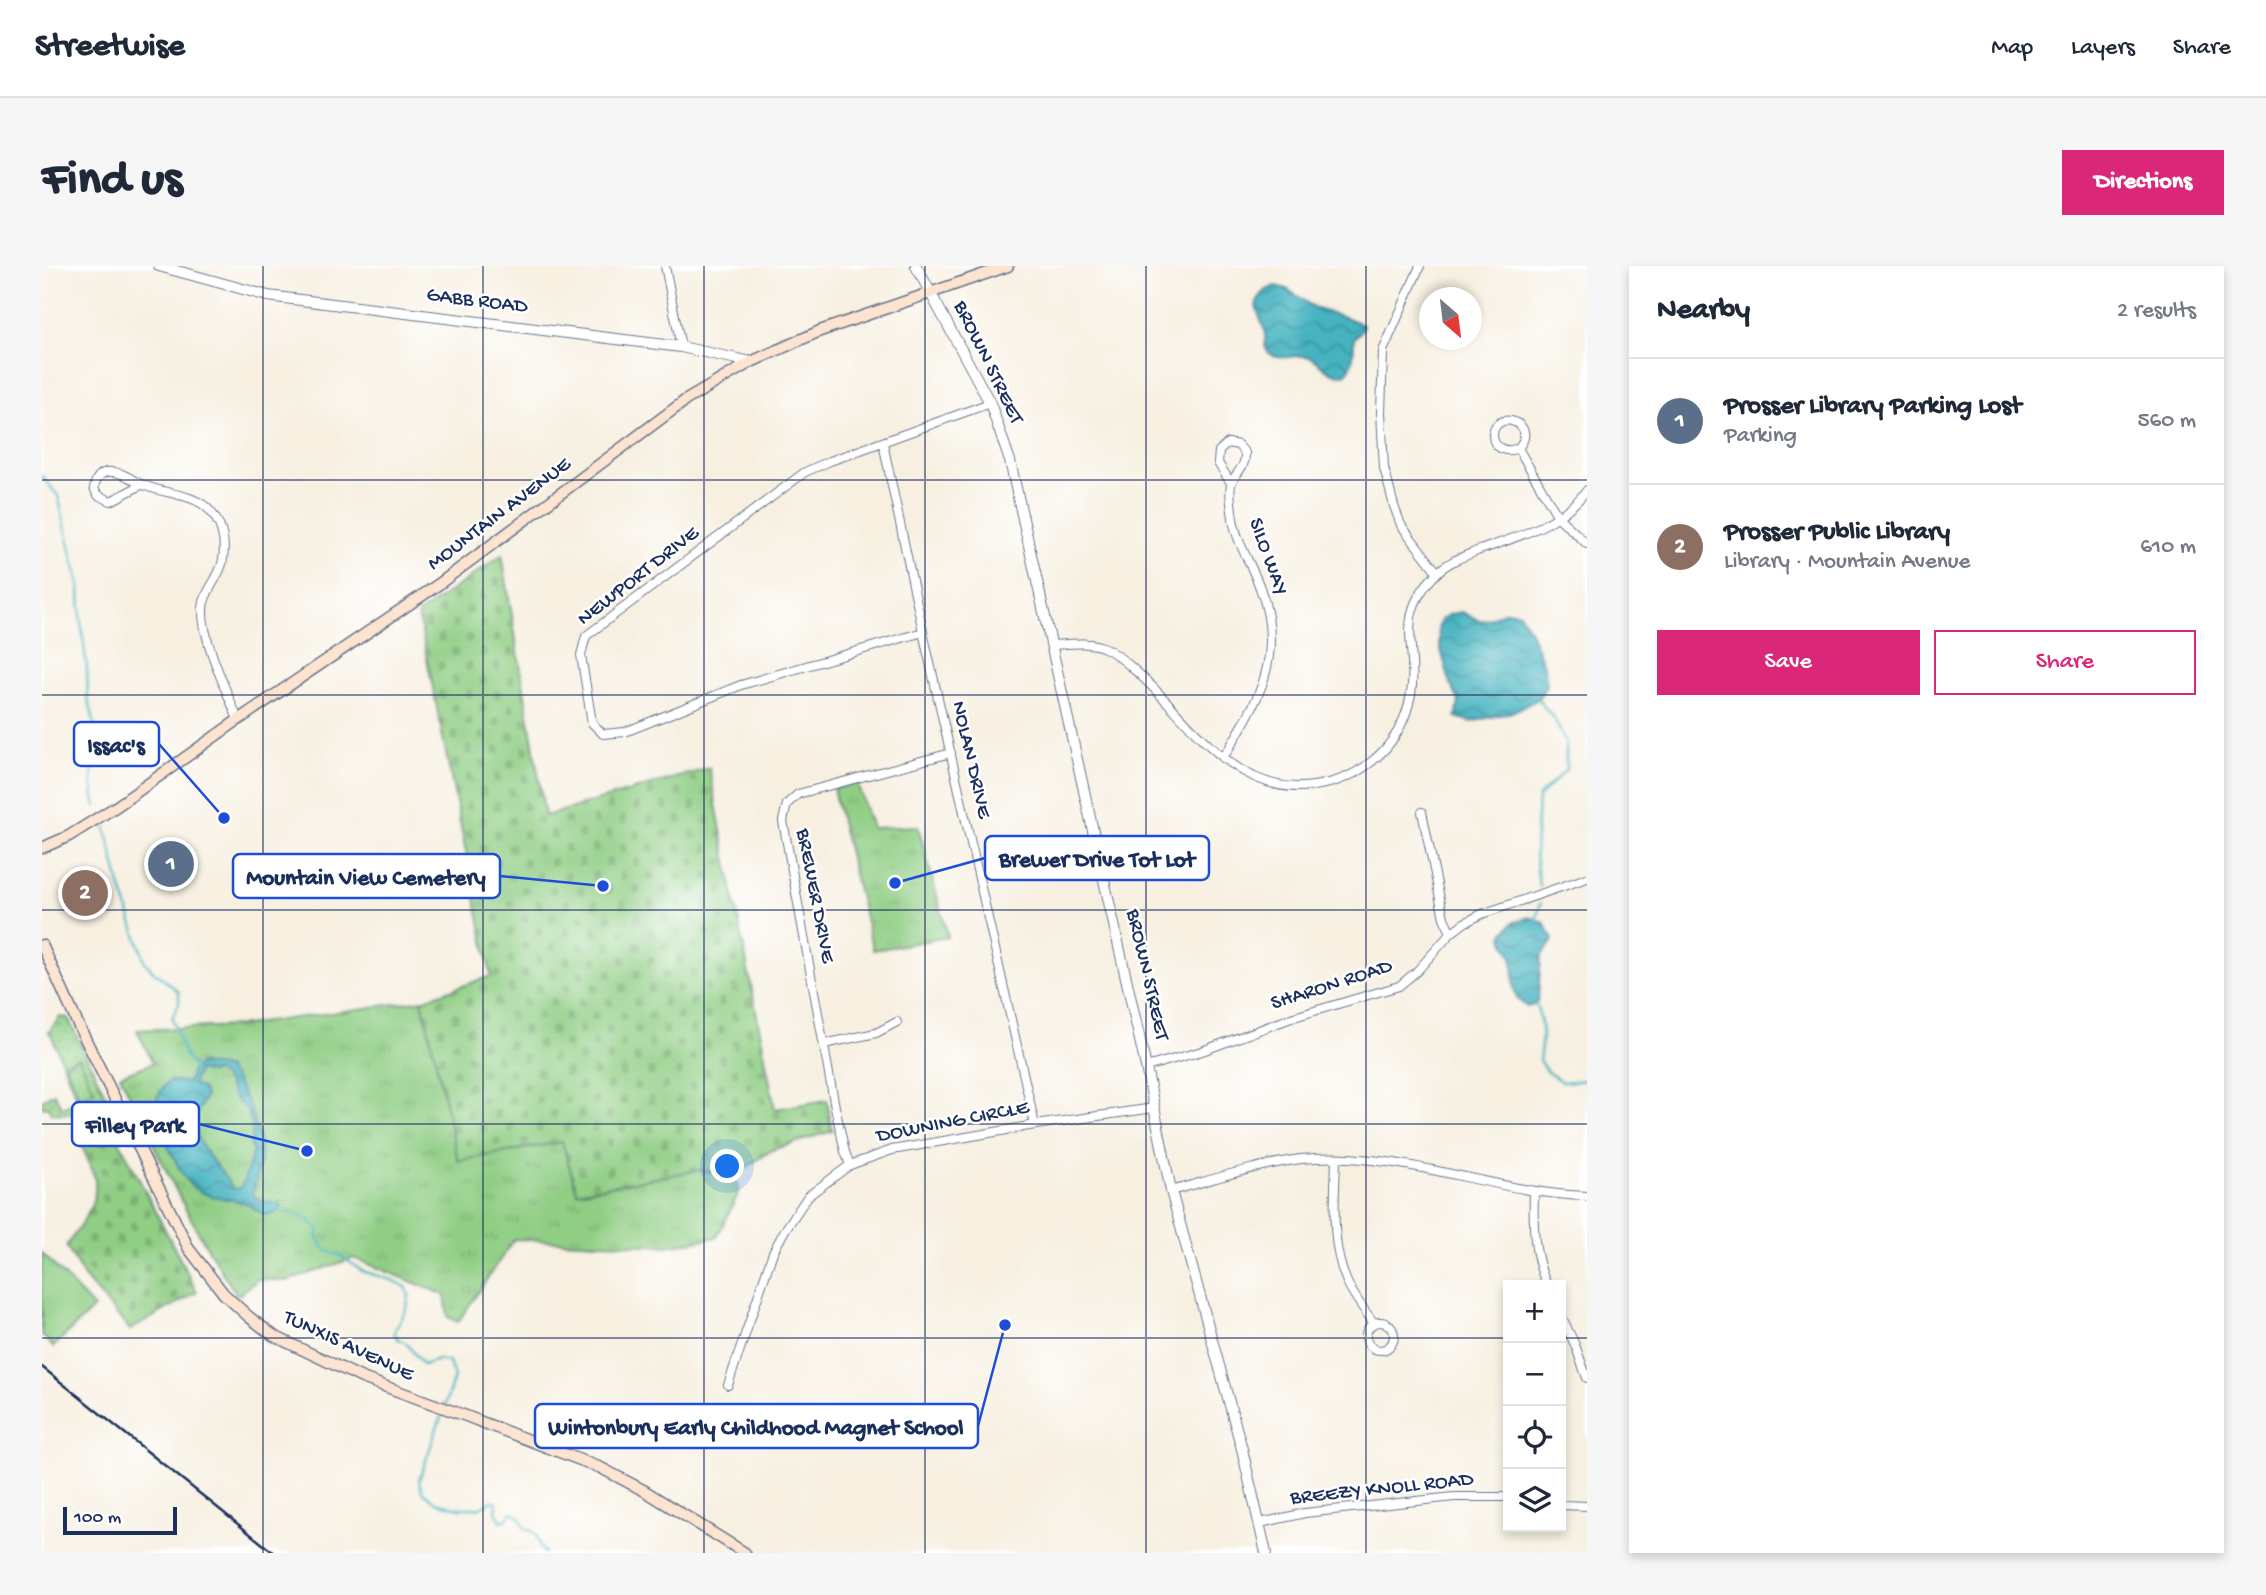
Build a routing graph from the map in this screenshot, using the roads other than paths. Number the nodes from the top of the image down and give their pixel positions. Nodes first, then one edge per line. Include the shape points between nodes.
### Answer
1 (159, 266) edge
2 (665, 266) edge
3 (916, 266) edge
4 (1008, 266) edge
5 (1420, 266) edge
6 (931, 293) junction
7 (681, 347) junction
8 (751, 362) junction
9 (990, 403) junction
10 (883, 443) junction
11 (1517, 448) dead end
12 (1231, 483) junction
13 (141, 485) junction
14 (1587, 490) edge
15 (1558, 517) junction
16 (1587, 544) edge
17 (1437, 572) junction
18 (923, 632) junction
19 (1053, 645) junction
20 (238, 720) junction
21 (951, 753) junction
22 (1223, 758) junction
23 (1422, 811) dead end
24 (42, 848) edge
25 (1587, 878) edge
26 (1451, 933) junction
27 (42, 945) edge
28 (897, 1023) dead end
29 (824, 1044) junction
30 (1146, 1067) junction
31 (1154, 1108) junction
32 (1035, 1125) junction
33 (1336, 1159) junction
34 (850, 1165) junction
35 (1171, 1191) junction
36 (1534, 1192) junction
37 (1587, 1196) edge
38 (1545, 1280) edge
39 (1374, 1324) dead end
40 (1566, 1327) edge
41 (1587, 1378) edge
42 (727, 1385) dead end
43 (1503, 1497) edge
44 (1566, 1505) edge
45 (1587, 1506) edge
46 (1260, 1523) junction
47 (745, 1553) edge
48 (1266, 1553) edge

1 - 7 street, GABB ROAD via 268,296
2 - 7 street
3 - 6 street, BROWN STREET
4 - 6 main road, MOUNTAIN AVENUE
5 - 17 street via 1383,351 1384,468 1401,525
6 - 8 main road, MOUNTAIN AVENUE via 820,331
6 - 9 street, BROWN STREET
7 - 8 street, GABB ROAD
8 - 20 main road, MOUNTAIN AVENUE via 686,400 439,584
9 - 10 street, NEWPORT DRIVE
9 - 19 street, BROWN STREET via 1010,461
10 - 18 street, NOLAN DRIVE
10 - 18 street, NEWPORT DRIVE via 805,472 586,636 580,656 592,723 603,734 625,732 741,685
11 - 15 street
12 - 12 street, SILO WAY via 1245,458 1242,448 1228,443 1219,451 1219,463
12 - 22 street, SILO WAY via 1233,520 1261,589 1270,639 1260,693
13 - 13 street via 128,476 105,471 94,488 111,501
13 - 20 street via 204,505 220,524 222,565 203,607 211,647
14 - 15 street
15 - 16 street
15 - 17 street via 1456,559
17 - 22 street via 1412,611 1411,692 1406,715 1384,751 1352,776 1304,787 1263,780
18 - 21 street, NOLAN DRIVE
19 - 22 street via 1091,645 1116,655
19 - 30 street, BROWN STREET
20 - 24 main road, MOUNTAIN AVENUE via 117,806
21 - 29 street, BREWER DRIVE via 798,794 787,804 783,821
21 - 32 street, NOLAN DRIVE
23 - 26 street
25 - 26 street, SHARON ROAD via 1482,914
26 - 30 street, SHARON ROAD via 1399,986
27 - 47 main road, TUNXIS AVENUE via 176,1225 202,1267 249,1317 274,1336 362,1378 601,1468
28 - 29 street via 876,1033
29 - 34 street, BREWER DRIVE
30 - 31 street, BROWN STREET
31 - 32 street, DOWNING CIRCLE
31 - 35 street, BROWN STREET
32 - 34 street, DOWNING CIRCLE via 892,1150
33 - 35 street via 1277,1163
33 - 36 street via 1386,1162
33 - 39 street via 1335,1227 1341,1262 1346,1280
34 - 42 street, DOWNING CIRCLE via 808,1196 785,1230 773,1252
35 - 46 street, BROWN STREET
36 - 37 street
36 - 38 street via 1533,1238
40 - 41 street
43 - 46 street, BREEZY KNOLL ROAD via 1454,1497 1304,1513
44 - 45 street
46 - 48 street, BROWN STREET

